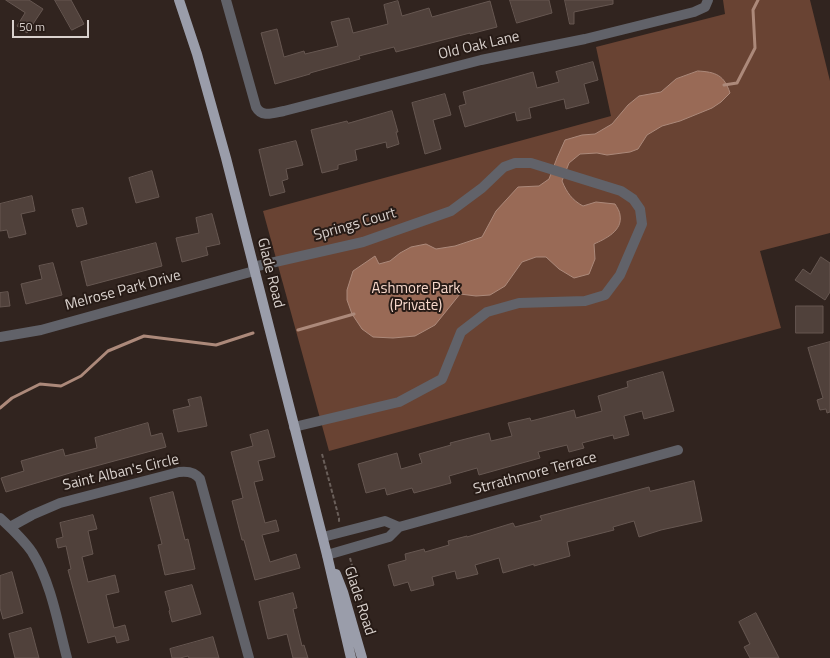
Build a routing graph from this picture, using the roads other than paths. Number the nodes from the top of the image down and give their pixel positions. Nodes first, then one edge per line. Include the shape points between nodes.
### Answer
1 (179, 0) edge
2 (226, 0) edge
3 (708, 0) edge
4 (253, 269) junction
5 (0, 337) edge
6 (294, 427) junction
7 (678, 450) dead end
8 (0, 518) edge
9 (10, 527) junction
10 (399, 527) junction
11 (323, 537) junction
12 (327, 554) junction
13 (67, 658) edge
14 (249, 658) edge
15 (351, 658) edge
16 (362, 658) edge

1 - 4 main road, Glade Road via 226,158
2 - 3 street, Old Oak Lane via 256,107 258,112 264,114 481,60 585,39 694,12 705,7
4 - 5 street, Melrose Park Drive via 41,330
4 - 6 main road, Glade Road
4 - 6 street, Springs Court via 363,242 451,211 482,188 504,167 515,162 531,163 621,191 633,199 640,209 642,224 620,275 605,295 585,301 519,303 487,312 461,332 442,379 399,402
6 - 11 main road, Glade Road
7 - 10 street, Strrathmore Terrace
8 - 9 street
9 - 13 street via 31,551 47,583
9 - 14 street, Saint Alban's Circle via 60,503 179,472 187,471 197,475
10 - 11 street, Strrathmore Terrace via 385,521
10 - 12 street, Strrathmore Terrace via 389,537
11 - 12 main road, Glade Road
12 - 15 main road, Glade Road
12 - 16 main road, Glade Road via 343,592

